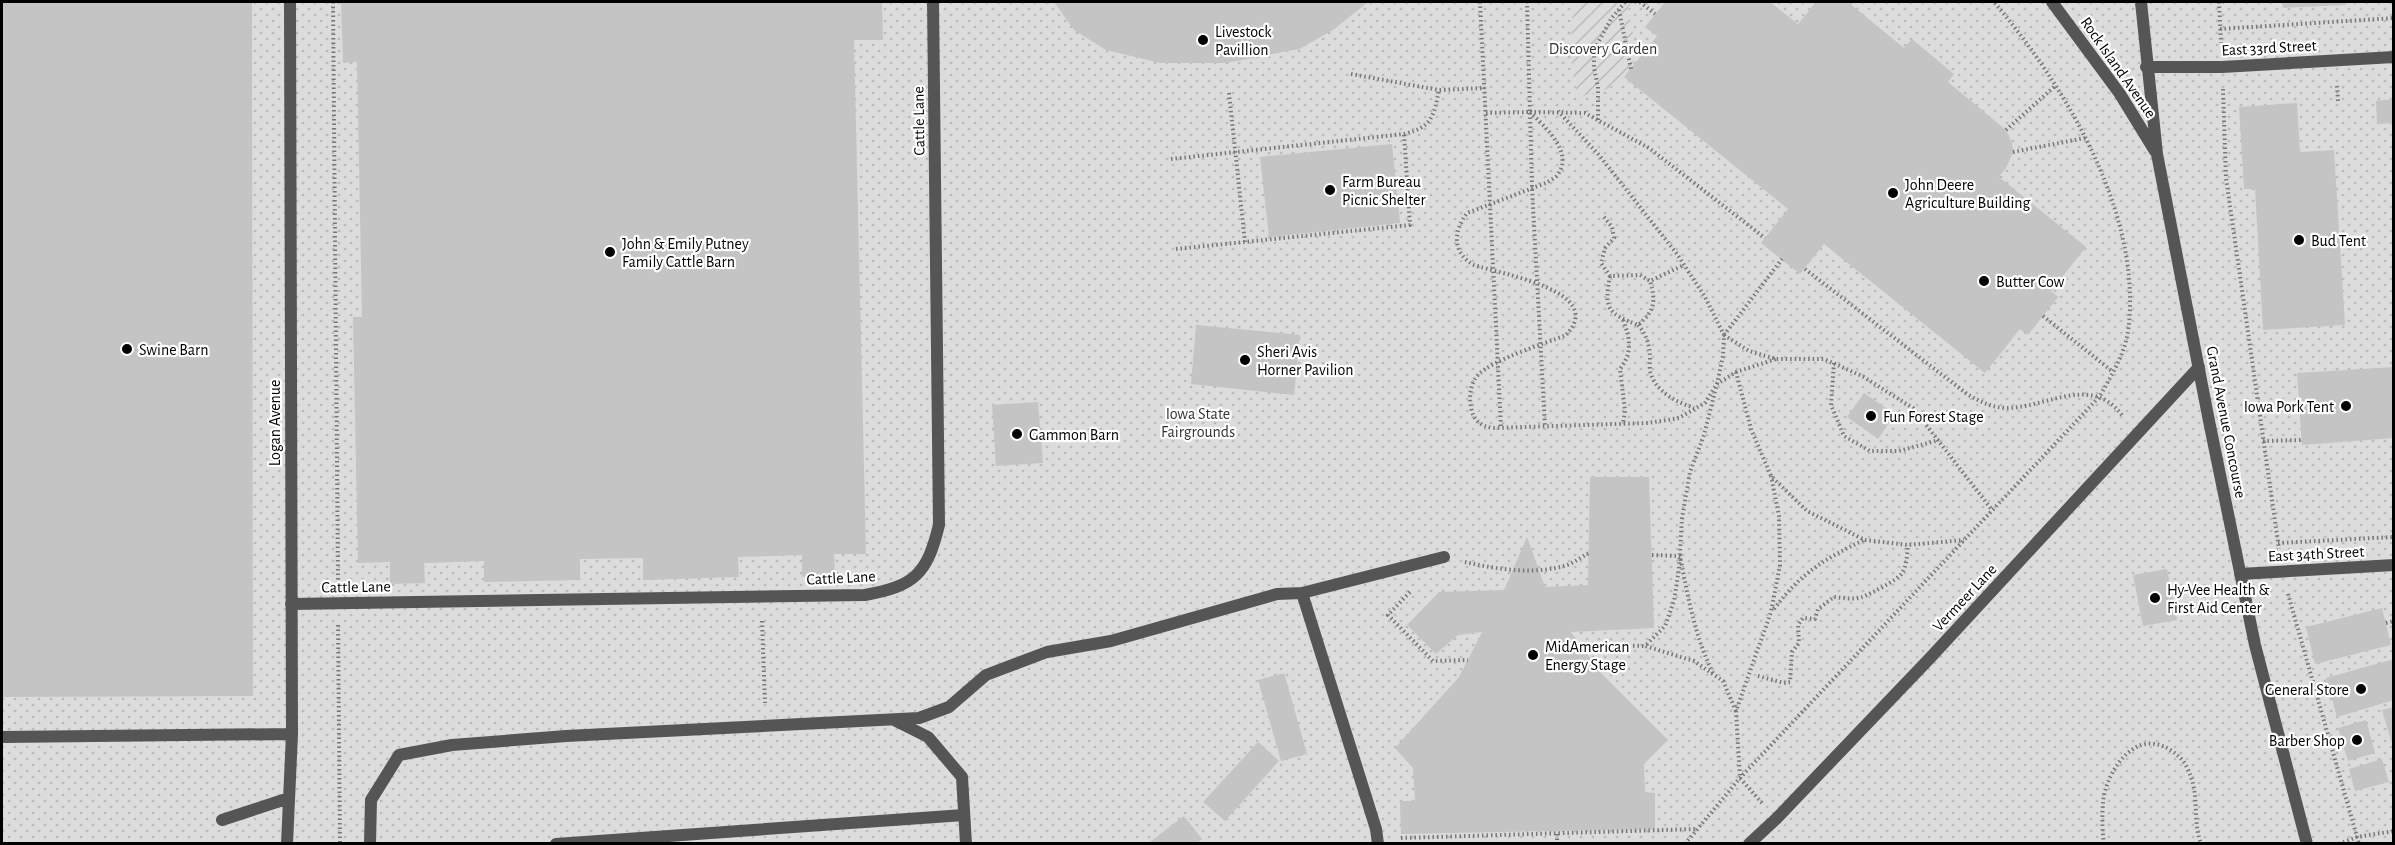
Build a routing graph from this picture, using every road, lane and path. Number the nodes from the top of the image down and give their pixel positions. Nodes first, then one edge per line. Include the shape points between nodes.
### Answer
1 (290, 2) edge
2 (333, 2) edge
3 (933, 2) edge
4 (1480, 2) edge
5 (1527, 2) edge
6 (1625, 2) edge
7 (1640, 2) edge
8 (1994, 2) edge
9 (2052, 2) edge
10 (2141, 2) edge
11 (2218, 2) edge
12 (1619, 9) junction
13 (1655, 14) dead end
14 (2394, 18) edge
15 (2220, 29) junction
16 (2394, 57) edge
17 (2146, 67) junction
18 (2222, 67) junction
19 (1631, 69) dead end
20 (1351, 74) dead end
21 (2055, 86) junction
22 (2337, 86) dead end
23 (1485, 88) junction
24 (1439, 90) junction
25 (1229, 93) dead end
26 (2338, 101) dead end
27 (1558, 111) junction
28 (1530, 112) junction
29 (1486, 113) junction
30 (1598, 120) junction
31 (2006, 130) dead end
32 (1404, 134) junction
33 (2085, 138) junction
34 (1236, 152) junction
35 (2013, 152) dead end
36 (2157, 154) junction
37 (1172, 159) dead end
38 (1532, 188) junction
39 (1491, 204) junction
40 (1604, 217) dead end
41 (1765, 238) dead end
42 (1245, 242) junction
43 (1176, 249) dead end
44 (1782, 259) dead end
45 (1684, 265) junction
46 (1805, 269) dead end
47 (1494, 272) junction
48 (1610, 276) junction
49 (1650, 281) junction
50 (1537, 284) junction
51 (2043, 316) dead end
52 (1622, 319) junction
53 (1638, 325) junction
54 (1724, 335) junction
55 (1540, 345) junction
56 (1776, 359) junction
57 (1498, 363) junction
58 (1834, 363) junction
59 (2199, 367) junction
60 (1736, 372) junction
61 (2113, 372) junction
62 (1717, 384) junction
63 (2100, 396) junction
64 (1695, 409) junction
65 (1623, 424) junction
66 (1545, 427) junction
67 (1501, 428) junction
68 (2137, 435) junction
69 (1939, 440) junction
70 (2301, 440) dead end
71 (2263, 441) junction
72 (1771, 476) junction
73 (1992, 510) junction
74 (2394, 537) edge
75 (1865, 540) junction
76 (1964, 540) junction
77 (2278, 543) junction
78 (1908, 545) junction
79 (1589, 553) dead end
80 (1652, 555) dead end
81 (1680, 556) junction
82 (1444, 557) joint
83 (2394, 565) edge
84 (2282, 571) junction
85 (2240, 574) junction
86 (1412, 590) dead end
87 (1302, 593) junction
88 (338, 603) junction
89 (291, 604) junction
90 (1771, 612) junction
91 (2394, 621) edge
92 (2386, 623) dead end
93 (763, 628) dead end
94 (1579, 644) dead end
95 (1645, 646) junction
96 (1468, 660) dead end
97 (1715, 675) junction
98 (1758, 676) dead end
99 (765, 677) dead end
100 (1736, 711) junction
101 (893, 720) junction
102 (292, 734) junction
103 (2, 737) edge
104 (1740, 778) junction
105 (290, 798) junction
106 (964, 815) junction
107 (222, 820) dead end
108 (1697, 829) junction
109 (2394, 831) edge
110 (1557, 834) junction
111 (2357, 837) junction
112 (1377, 841) edge
113 (287, 843) edge
114 (340, 843) edge
115 (370, 843) edge
116 (556, 843) edge
117 (966, 843) edge
118 (1557, 843) edge
119 (1685, 843) edge
120 (1749, 843) edge
121 (2104, 843) edge
122 (2200, 843) edge
123 (2307, 843) edge
124 (2339, 843) edge
125 (2359, 843) edge

1 - 89 lane, Logan Avenue
2 - 88 path
3 - 88 lane, Cattle Lane via 939,525 932,555 919,573 893,590 865,595
4 - 23 path
5 - 28 path
6 - 12 path
7 - 13 path
8 - 21 path
9 - 36 lane, Rock Island Avenue via 2120,94
10 - 17 lane, Grand Avenue Concourse
11 - 15 path
12 - 19 path
12 - 30 path via 1594,50
14 - 15 path
15 - 18 path
16 - 18 lane, East 33rd Street
17 - 18 lane, East 33rd Street
17 - 36 lane, Grand Avenue Concourse
18 - 71 path via 2226,178
20 - 24 path
21 - 31 path
21 - 33 path
22 - 26 path
23 - 24 path
23 - 29 path
24 - 32 path via 1434,116 1418,131
25 - 34 path
27 - 28 path
27 - 30 path via 1585,113
27 - 45 path via 1599,155
28 - 29 path
28 - 38 path
28 - 38 path via 1559,145 1562,164 1558,175
29 - 39 path
30 - 41 path via 1649,148
32 - 34 path
32 - 42 path via 1410,225
33 - 35 path
33 - 61 path via 2104,177 2126,258 2129,326
34 - 37 path
34 - 42 path
36 - 59 lane, Grand Avenue Concourse
38 - 39 path
38 - 50 path
39 - 47 path
39 - 47 path via 1467,213 1456,237 1458,251 1465,260
40 - 48 path via 1614,238 1605,248 1601,262
42 - 43 path
44 - 54 path
45 - 49 path
45 - 54 path
46 - 63 path via 1966,394 1986,405 2007,408 2077,394
47 - 50 path
47 - 57 path
48 - 49 path via 1640,274
48 - 52 path via 1606,302
49 - 53 path via 1654,296 1649,316
50 - 55 path
50 - 55 path via 1556,291 1577,312 1574,326 1566,335
51 - 61 path
52 - 53 path
52 - 65 path via 1630,338 1628,359 1620,369
53 - 64 path via 1647,334 1650,373 1659,387 1674,401
54 - 56 path via 1749,351
54 - 62 path
55 - 57 path
55 - 66 path
56 - 58 path via 1824,359
56 - 60 path
57 - 67 path
57 - 67 path via 1476,377 1469,396 1473,416 1483,426
58 - 69 path via 1913,408
58 - 69 path via 1831,405 1844,436 1870,451 1899,451
59 - 68 lane, Vermeer Lane
59 - 85 lane, Grand Avenue Concourse
60 - 62 path
60 - 72 path via 1750,429
61 - 63 path
62 - 64 path via 1705,403
62 - 81 path via 1690,472
63 - 68 path via 2117,409
63 - 73 path
64 - 65 path via 1679,418
65 - 66 path
66 - 67 path
68 - 120 lane, Vermeer Lane via 1930,658
69 - 73 path
70 - 71 path
71 - 77 path
72 - 75 path via 1807,511
72 - 90 path via 1779,516 1779,565
73 - 76 path
74 - 77 path
75 - 78 path
75 - 90 path via 1814,566
76 - 78 path
76 - 104 path
77 - 84 path
78 - 98 path via 1906,563 1896,579 1862,597 1834,597 1818,609 1815,619 1803,618 1798,625 1799,643 1792,652 1790,682
79 - 82 path via 1565,566 1539,570 1480,566
80 - 81 path
81 - 95 path via 1674,601 1665,626
81 - 97 path via 1703,653
82 - 87 lane
83 - 84 lane, East 34th Street
84 - 85 lane, East 34th Street
84 - 111 path
85 - 123 lane, Grand Avenue Concourse
86 - 96 path via 1388,615 1433,661
87 - 101 lane via 1277,594 1111,641 1047,652 986,675 949,707 919,718
87 - 112 lane
88 - 89 lane, Cattle Lane
88 - 114 path
89 - 102 lane, Logan Avenue
90 - 100 path
91 - 92 path
93 - 99 path
94 - 95 path
95 - 97 path via 1694,661
97 - 100 path via 1723,681
100 - 104 path
101 - 106 lane via 928,736 962,777
101 - 115 lane via 566,736 452,745 399,755 371,800
102 - 103 lane
102 - 105 lane, Logan Avenue
104 - 108 path
105 - 107 lane
105 - 113 lane, Logan Avenue
106 - 116 lane
106 - 117 lane
108 - 110 path
108 - 119 path
109 - 111 path
110 - 112 path
110 - 118 path
111 - 124 path
111 - 125 path
121 - 122 path via 2103,800 2112,773 2127,752 2148,742 2163,745 2184,761 2196,787

